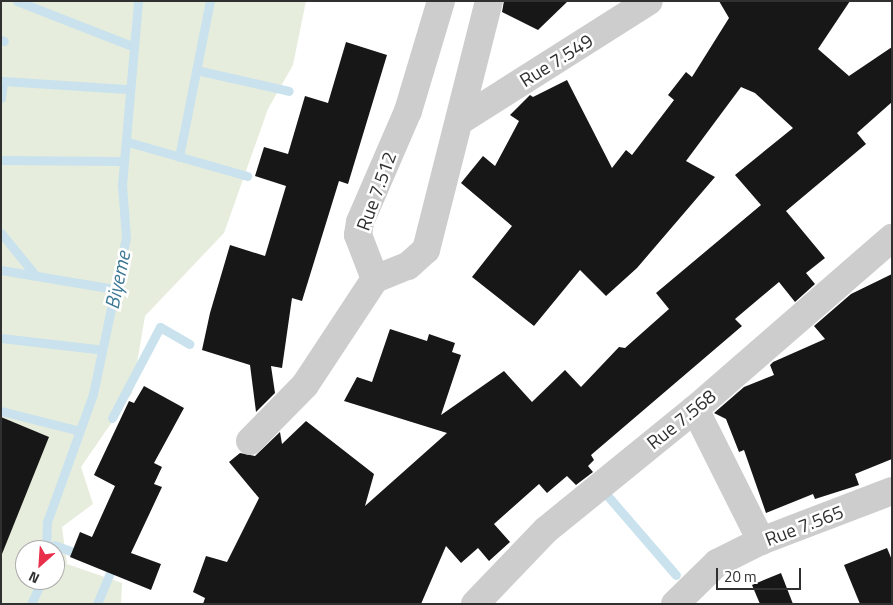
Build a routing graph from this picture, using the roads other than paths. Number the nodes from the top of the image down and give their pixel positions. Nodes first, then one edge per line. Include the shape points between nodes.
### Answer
1 (441, 1) edge
2 (489, 1) edge
3 (649, 1) edge
4 (462, 119) junction
5 (892, 238) edge
6 (375, 279) junction
7 (695, 409) junction
8 (250, 441) dead end
9 (892, 491) edge
10 (761, 541) junction
11 (475, 604) edge
12 (675, 604) edge

1 - 6 street, Rue 7.512 via 408,111 360,222 358,235
2 - 4 street
3 - 4 street, Rue 7.549
4 - 6 street via 426,250 408,266
5 - 7 street, Rue 7.568
6 - 8 street via 305,384
7 - 10 street
7 - 11 street, Rue 7.568 via 546,530
9 - 10 street, Rue 7.565
10 - 12 street, Rue 7.565 via 717,563

